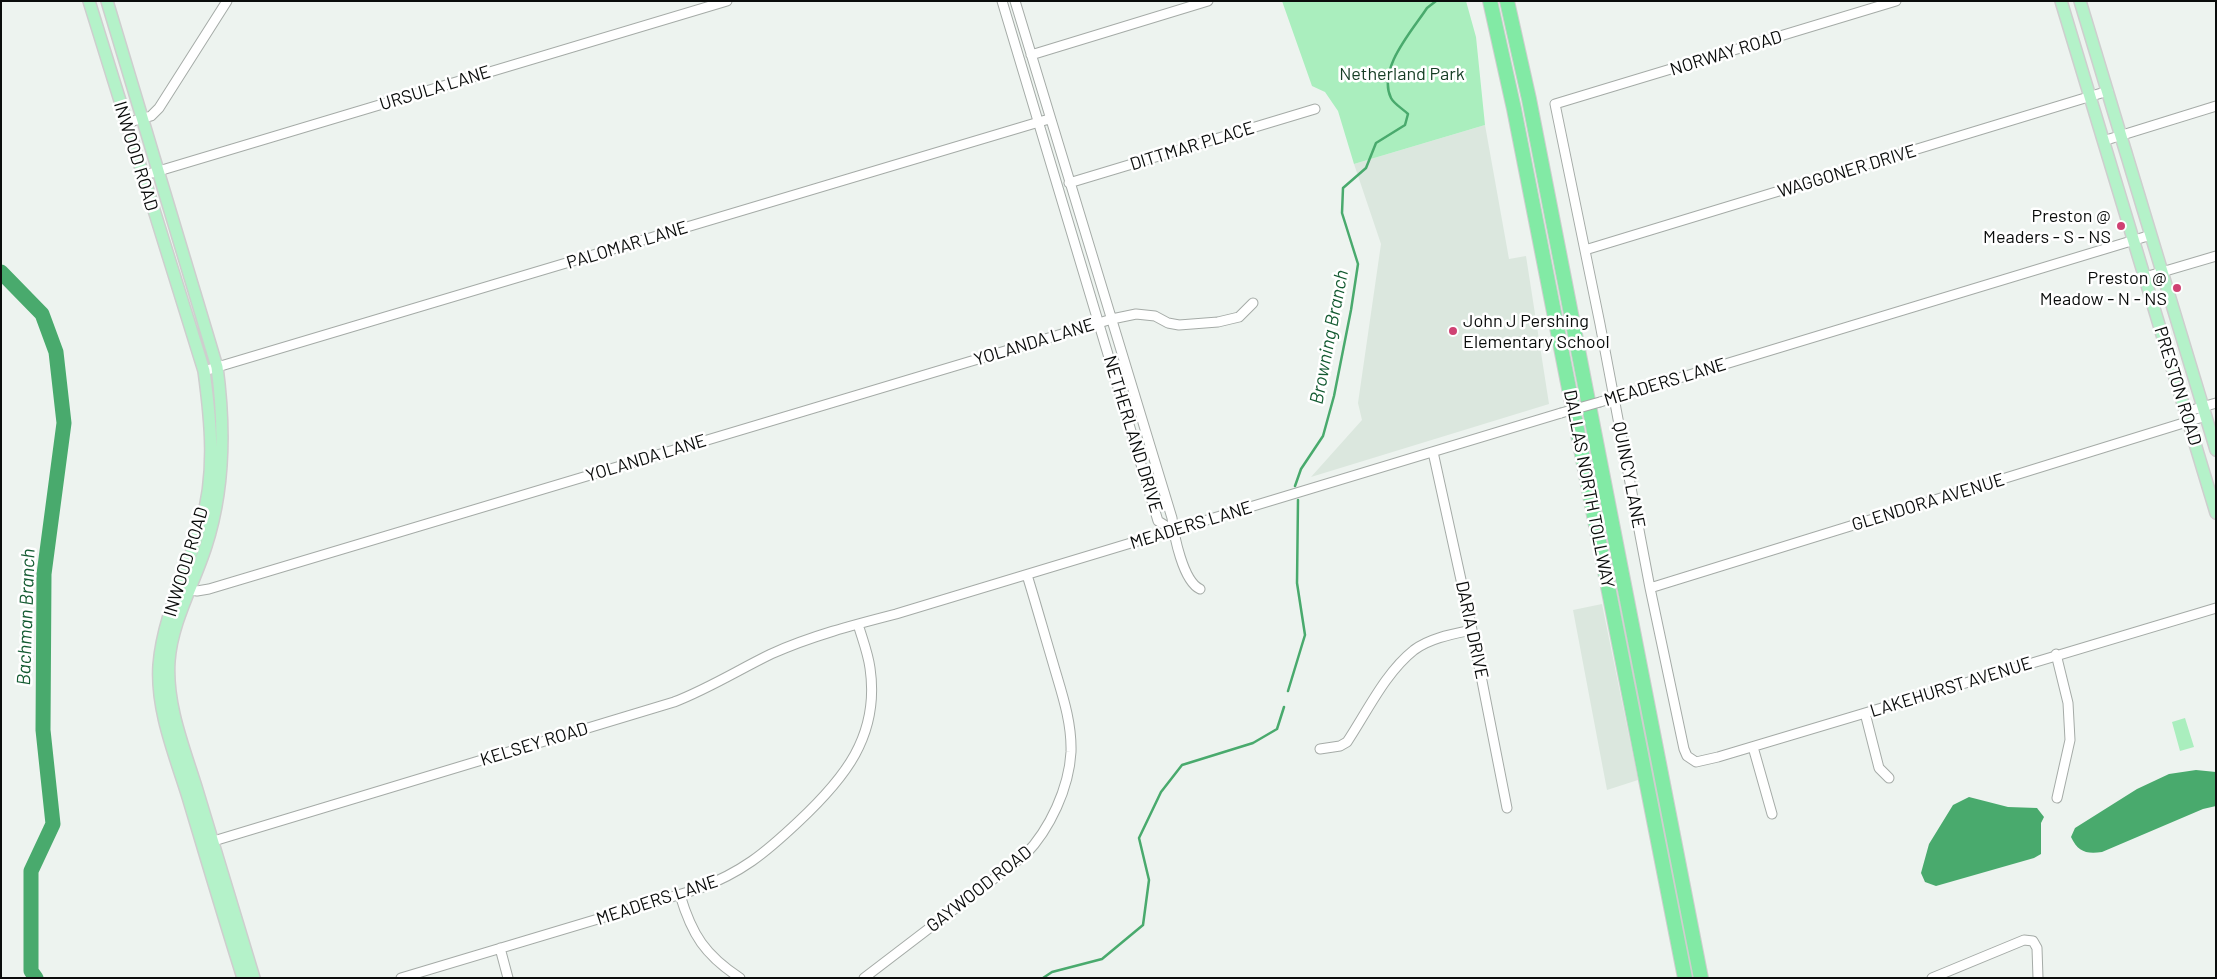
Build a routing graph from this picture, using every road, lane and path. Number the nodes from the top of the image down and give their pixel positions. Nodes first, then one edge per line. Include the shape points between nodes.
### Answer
1 (89, 1) edge
2 (107, 1) edge
3 (227, 1) edge
4 (727, 1) edge
5 (1002, 1) edge
6 (1015, 1) edge
7 (1208, 1) edge
8 (1490, 1) edge
9 (1507, 1) edge
10 (1896, 1) edge
11 (2061, 1) edge
12 (2080, 1) edge
13 (1021, 21) junction
14 (1009, 24) junction
15 (1031, 55) junction
16 (2108, 91) junction
17 (2090, 98) junction
18 (1556, 104) joint
19 (2216, 106) edge
20 (1315, 109) dead end
21 (143, 118) junction
22 (1049, 119) junction
23 (1038, 122) junction
24 (126, 123) junction
25 (2121, 135) junction
26 (2103, 141) junction
27 (159, 172) junction
28 (142, 176) junction
29 (1069, 183) junction
30 (2151, 236) junction
31 (2133, 241) junction
32 (1585, 250) junction
33 (2216, 256) edge
34 (2163, 272) junction
35 (2145, 277) junction
36 (1252, 302) dead end
37 (1112, 319) junction
38 (1099, 322) junction
39 (217, 367) junction
40 (204, 371) junction
41 (1614, 397) junction
42 (2216, 403) edge
43 (2204, 412) junction
44 (2187, 417) junction
45 (2216, 450) edge
46 (1433, 452) junction
47 (214, 481) junction
48 (2216, 513) edge
49 (1174, 531) junction
50 (1027, 574) junction
51 (1650, 588) junction
52 (184, 589) junction
53 (1200, 589) dead end
54 (2216, 608) edge
55 (858, 624) junction
56 (1472, 630) junction
57 (2056, 654) junction
58 (1865, 713) junction
59 (1753, 747) junction
60 (1320, 749) dead end
61 (1687, 756) joint
62 (1889, 778) dead end
63 (2057, 798) dead end
64 (1507, 808) dead end
65 (1772, 814) dead end
66 (207, 843) junction
67 (680, 895) junction
68 (500, 948) junction
69 (243, 978) edge
70 (254, 978) edge
71 (401, 978) edge
72 (508, 978) edge
73 (740, 978) edge
74 (864, 978) edge
75 (1685, 978) edge
76 (1701, 978) edge
77 (1932, 978) edge
78 (2038, 978) edge

1 - 24 main road, INWOOD ROAD
2 - 21 main road, INWOOD ROAD
3 - 21 street via 165,101 151,116
4 - 27 street, URSULA LANE
5 - 14 street, NETHERLAND DRIVE
6 - 13 street, NETHERLAND DRIVE
7 - 15 street
8 - 75 highway, DALLAS NORTH TOLLWAY
9 - 76 highway, DALLAS NORTH TOLLWAY
10 - 18 street, NORWAY ROAD
11 - 17 main road, PRESTON ROAD
12 - 16 main road, PRESTON ROAD
13 - 14 street
13 - 15 street, NETHERLAND DRIVE
14 - 23 street, NETHERLAND DRIVE
15 - 22 street, NETHERLAND DRIVE
16 - 17 street, WAGGONER DRIVE
16 - 25 main road, PRESTON ROAD
17 - 26 main road, PRESTON ROAD
17 - 32 street, WAGGONER DRIVE
18 - 32 street, QUINCY LANE
19 - 25 street
20 - 29 street, DITTMAR PLACE
21 - 24 street
21 - 27 main road, INWOOD ROAD
22 - 23 street, PALOMAR LANE
22 - 29 street, NETHERLAND DRIVE
23 - 38 street, NETHERLAND DRIVE
23 - 39 street, PALOMAR LANE
24 - 28 main road, INWOOD ROAD
25 - 26 street
25 - 30 main road, PRESTON ROAD
26 - 31 main road, PRESTON ROAD
27 - 28 street, URSULA LANE
27 - 39 main road, INWOOD ROAD
28 - 40 main road, INWOOD ROAD
29 - 37 street, NETHERLAND DRIVE
30 - 31 street, MEADERS LANE
30 - 34 main road, PRESTON ROAD
31 - 35 main road, PRESTON ROAD
31 - 41 street, MEADERS LANE
32 - 41 street, QUINCY LANE
33 - 34 street
34 - 35 street
34 - 43 main road, PRESTON ROAD
35 - 44 main road, PRESTON ROAD
36 - 37 street, YOLANDA LANE via 1239,317 1218,322 1179,325 1155,316 1136,314
37 - 38 street, YOLANDA LANE
37 - 49 street, NETHERLAND DRIVE
38 - 49 street, NETHERLAND DRIVE via 1158,521
38 - 52 street, YOLANDA LANE via 209,589
39 - 40 street, PALOMAR LANE
39 - 47 main road, INWOOD ROAD via 223,442
40 - 47 main road, INWOOD ROAD
41 - 46 street, MEADERS LANE, bridge
41 - 51 street, QUINCY LANE
42 - 43 street, GLENDORA AVENUE
43 - 44 street, GLENDORA AVENUE
43 - 45 main road, PRESTON ROAD
44 - 48 main road, PRESTON ROAD
44 - 51 street, GLENDORA AVENUE
46 - 49 street, MEADERS LANE
46 - 56 street, DARIA DRIVE
47 - 52 main road, INWOOD ROAD via 213,523
49 - 50 street, MEADERS LANE
49 - 53 street via 1189,580
50 - 55 street, MEADERS LANE
50 - 74 street, GAYWOOD ROAD via 1066,707 1070,732 1067,775 1054,812 1041,836 1025,854
51 - 61 street, QUINCY LANE
52 - 66 main road, INWOOD ROAD via 172,645 168,711
54 - 57 street, LAKEHURST AVENUE
55 - 66 street, KELSEY ROAD via 772,654 674,702
55 - 67 street, MEADERS LANE via 870,669 871,698 864,733 849,767 818,803 755,860 722,880
56 - 60 street via 1440,638 1413,651 1392,673 1347,742
56 - 64 street, DARIA DRIVE
57 - 58 street, LAKEHURST AVENUE
57 - 63 street via 2068,703 2070,740
58 - 59 street, LAKEHURST AVENUE
58 - 62 street via 1879,768
59 - 61 street, LAKEHURST AVENUE via 1696,762
59 - 65 street
66 - 69 main road, INWOOD ROAD
66 - 70 main road, INWOOD ROAD
67 - 68 street, MEADERS LANE
67 - 73 street via 697,939 717,961
68 - 71 street, MEADERS LANE
68 - 72 street
77 - 78 street via 2024,940 2033,941 2037,948

